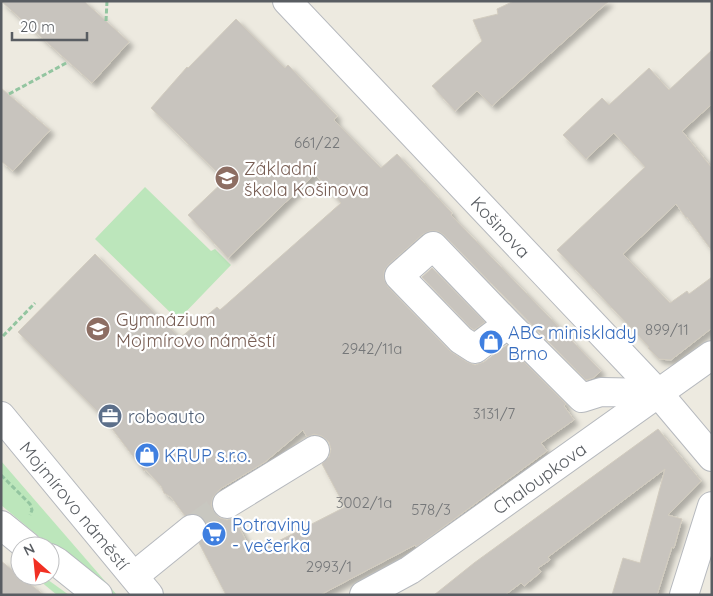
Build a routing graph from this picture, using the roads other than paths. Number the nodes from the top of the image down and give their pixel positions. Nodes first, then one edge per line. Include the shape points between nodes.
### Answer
1 (287, 1) edge
2 (508, 324) dead end
3 (712, 355) edge
4 (658, 393) junction
5 (1, 416) edge
6 (315, 450) dead end
7 (712, 457) edge
8 (227, 504) tunnel mouth
9 (712, 506) edge
10 (1, 525) edge
11 (192, 529) tunnel mouth
12 (15, 536) edge
13 (60, 564) edge
14 (141, 586) edge
15 (98, 595) edge
16 (364, 595) edge
17 (684, 595) edge

1 - 4 street, Košinova
2 - 4 street via 582,398 601,392
3 - 4 street, Chaloupkova
4 - 7 street, Košinova
4 - 16 street, Chaloupkova via 410,570
5 - 14 street, Mojmírovo náměstí
6 - 8 street
9 - 17 street
10 - 12 street
11 - 14 street
13 - 15 street

